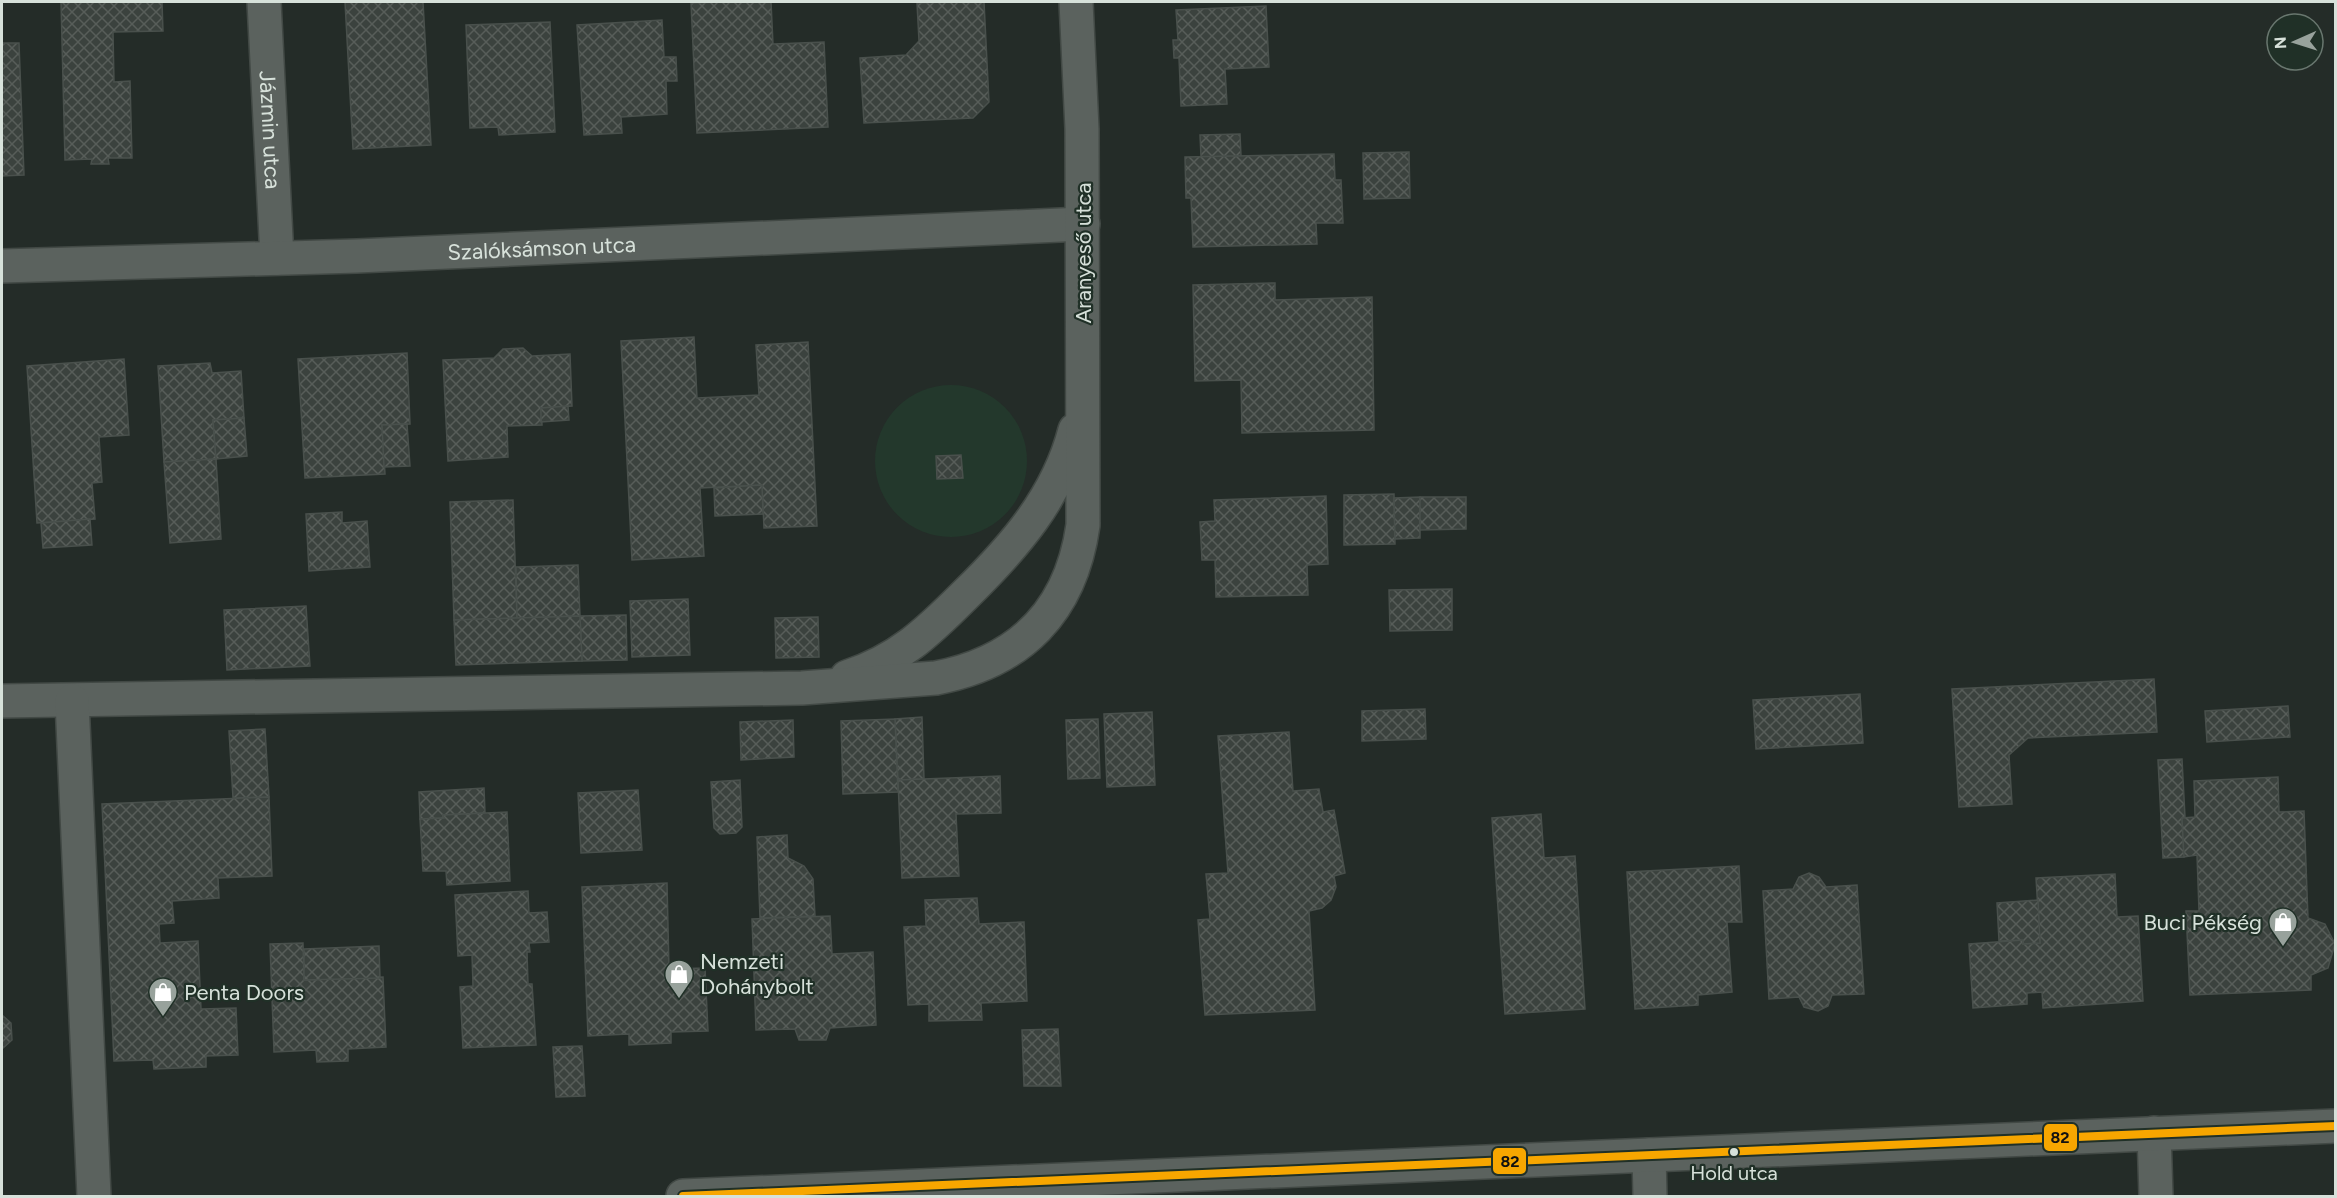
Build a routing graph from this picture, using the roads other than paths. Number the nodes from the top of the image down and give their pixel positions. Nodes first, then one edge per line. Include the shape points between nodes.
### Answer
1 (264, 2) edge
2 (1076, 2) edge
3 (1083, 224) junction
4 (276, 258) junction
5 (2, 266) edge
6 (1084, 396) junction
7 (802, 687) junction
8 (2, 701) edge
9 (72, 701) junction
10 (2336, 1126) edge
11 (2154, 1134) junction
12 (1649, 1155) junction
13 (94, 1197) edge
14 (683, 1197) edge
15 (1650, 1197) edge
16 (2156, 1197) edge

1 - 4 street, Jázmin utca
2 - 3 street, Aranyeső utca
3 - 4 street, Szalóksámson utca
3 - 6 street, Aranyeső utca
4 - 5 street, Szalóksámson utca
6 - 7 street via 1072,443 1052,491 1027,528 983,577 928,631 892,658 842,679
6 - 7 street, Aranyeső utca via 1080,547 1058,602 1031,634 997,659 956,674
7 - 9 street
8 - 9 street
9 - 13 street
10 - 11 street
11 - 12 street
11 - 16 street
12 - 14 street
12 - 15 street

